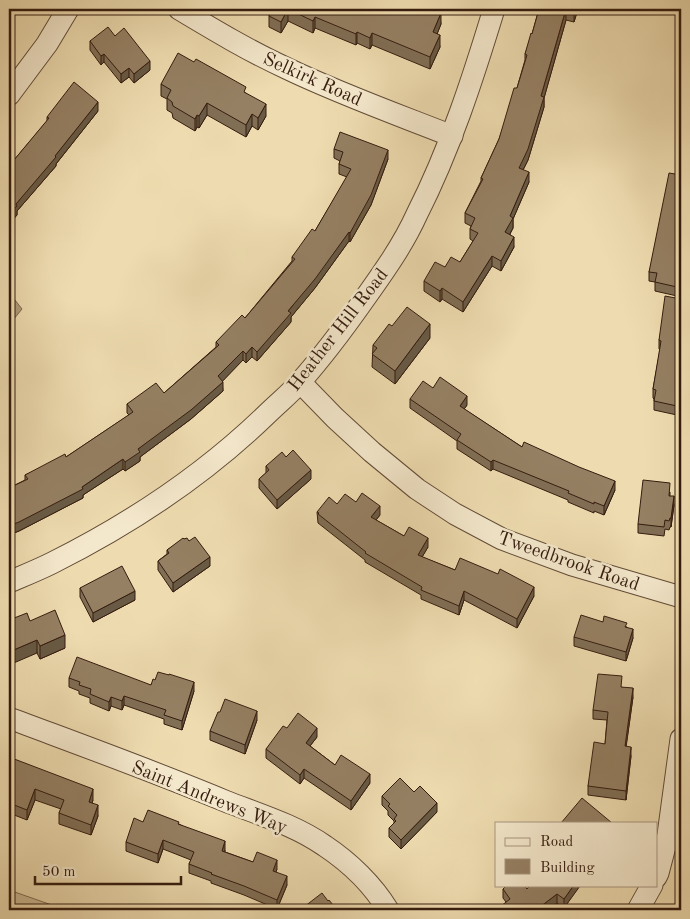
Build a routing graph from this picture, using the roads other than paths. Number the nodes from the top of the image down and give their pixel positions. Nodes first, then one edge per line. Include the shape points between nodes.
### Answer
1 (68, 9) edge
2 (179, 9) edge
3 (494, 9) edge
4 (9, 95) edge
5 (452, 136) junction
6 (300, 382) junction
7 (9, 582) edge
8 (681, 597) edge
9 (9, 718) edge
10 (681, 739) edge
11 (658, 873) edge
12 (651, 886) edge
13 (388, 910) edge
14 (638, 910) edge

1 - 4 street
2 - 5 street, Selkirk Road via 285,68
3 - 5 street, Heather Hill Road
5 - 6 street, Heather Hill Road via 417,216 384,271
6 - 7 street, Heather Hill Road via 210,464 150,507 85,546
6 - 8 street, Tweedbrook Road via 372,452 417,489 455,514 502,540 572,565
9 - 13 street, Saint Andrews Way via 295,829 325,846 355,870
10 - 11 street via 668,835
12 - 14 street

